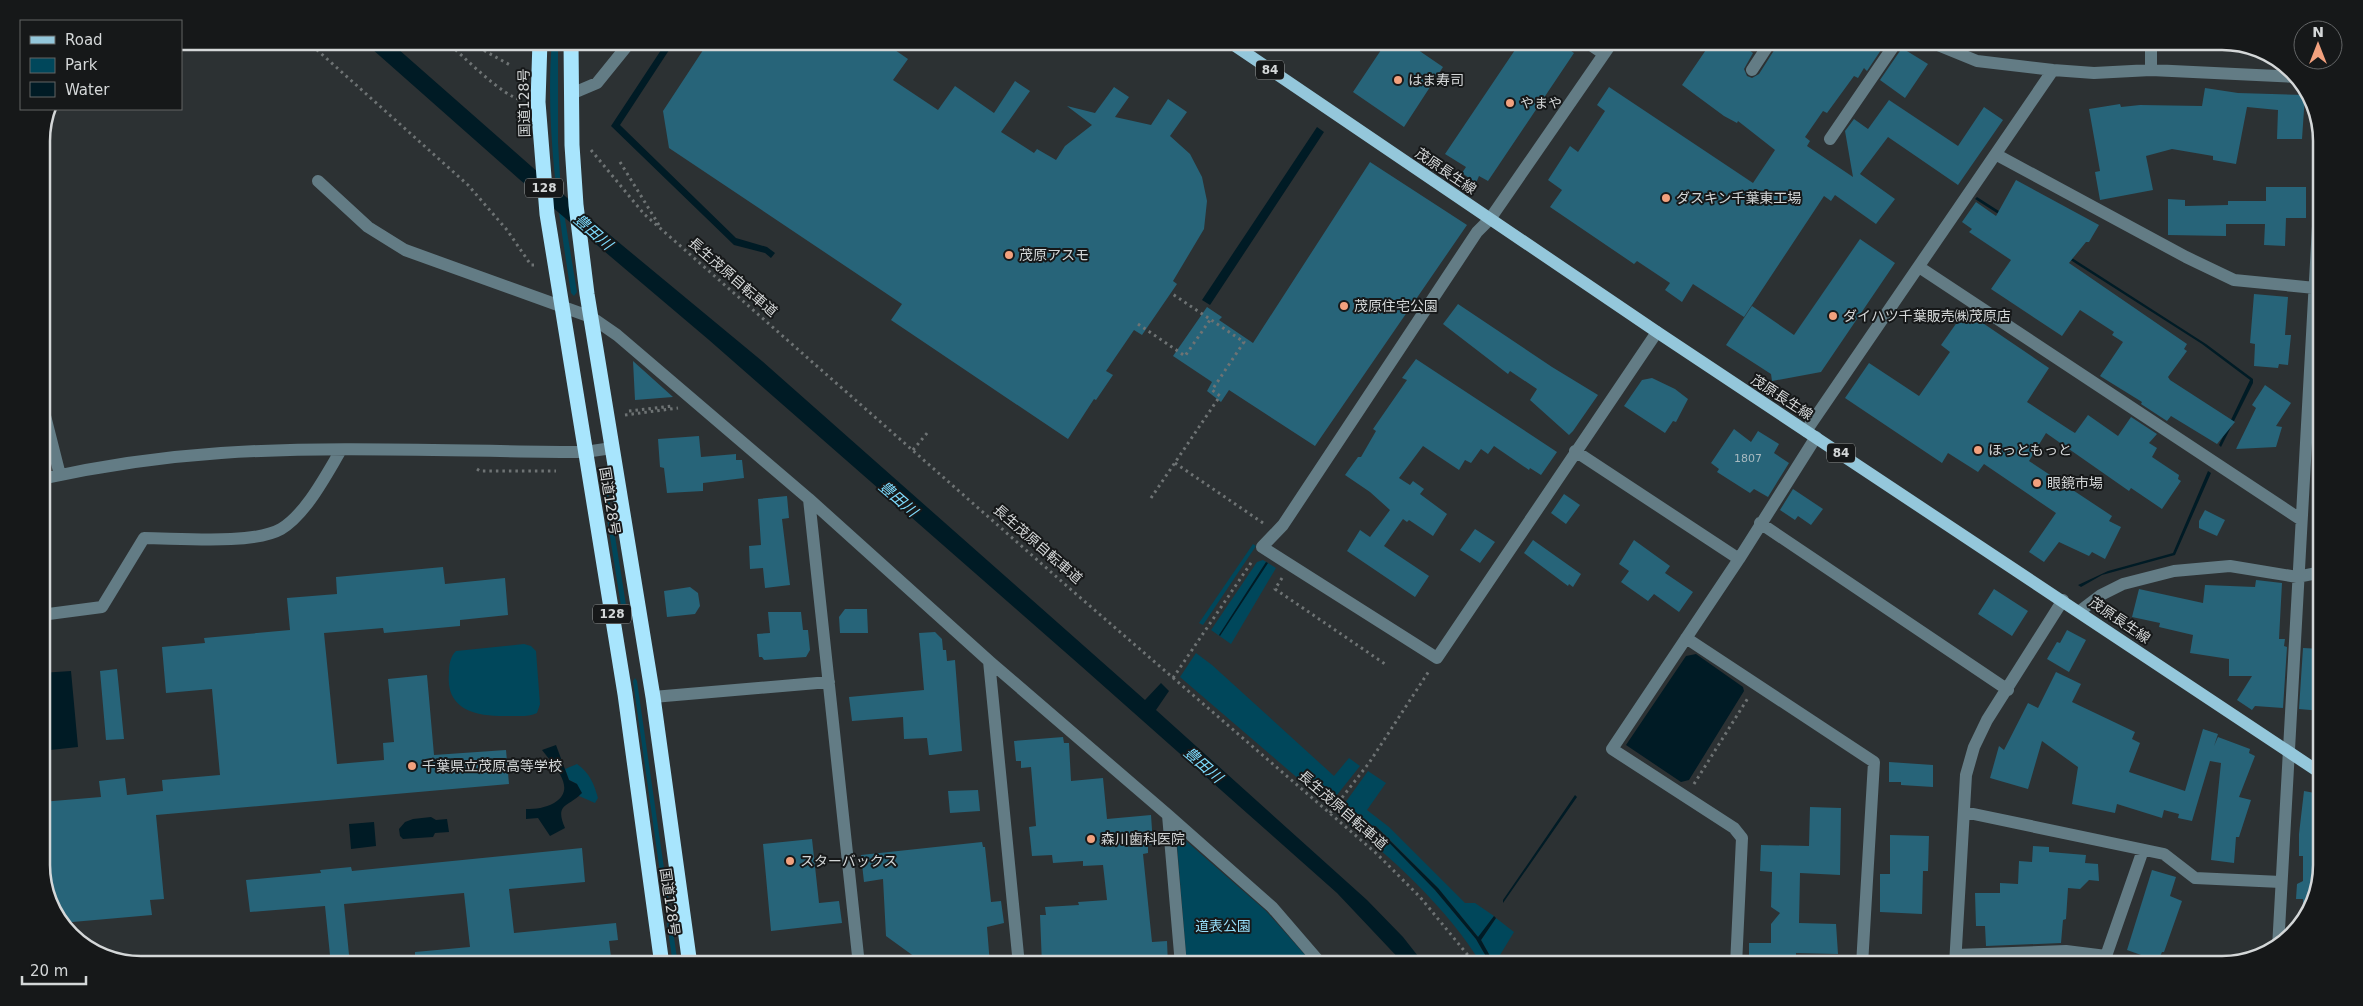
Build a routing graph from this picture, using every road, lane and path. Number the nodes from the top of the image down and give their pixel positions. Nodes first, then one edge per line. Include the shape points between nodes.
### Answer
1 (317, 50) edge
2 (456, 50) edge
3 (483, 50) edge
4 (540, 50) edge
5 (571, 50) edge
6 (624, 50) edge
7 (1241, 50) edge
8 (1598, 50) edge
9 (1607, 50) edge
10 (1765, 50) edge
11 (1891, 50) edge
12 (1950, 50) edge
13 (2151, 50) edge
14 (1604, 54) junction
15 (510, 65) dead end
16 (1752, 70) dead end
17 (2053, 70) junction
18 (2151, 70) junction
19 (2285, 76) edge
20 (571, 94) junction
21 (538, 106) junction
22 (1830, 139) dead end
23 (590, 149) dead end
24 (1997, 155) junction
25 (620, 162) dead end
26 (318, 182) dead end
27 (1490, 219) junction
28 (660, 227) junction
29 (538, 265) dead end
30 (1919, 268) junction
31 (2313, 288) edge
32 (1171, 293) dead end
33 (562, 306) junction
34 (591, 317) junction
35 (2313, 319) edge
36 (1210, 320) junction
37 (1138, 324) dead end
38 (1657, 332) junction
39 (629, 411) dead end
40 (624, 415) dead end
41 (928, 432) dead end
42 (50, 433) edge
43 (1811, 434) junction
44 (612, 448) junction
45 (341, 450) junction
46 (913, 450) junction
47 (1575, 450) junction
48 (585, 452) junction
49 (470, 464) dead end
50 (480, 464) dead end
51 (537, 466) dead end
52 (562, 467) dead end
53 (517, 471) dead end
54 (556, 471) dead end
55 (60, 475) junction
56 (50, 477) edge
57 (1151, 498) dead end
58 (809, 499) junction
59 (2300, 519) junction
60 (1760, 523) junction
61 (1262, 547) junction
62 (1739, 559) junction
63 (2313, 573) edge
64 (2297, 576) junction
65 (2064, 600) junction
66 (2080, 611) junction
67 (50, 614) edge
68 (1686, 638) junction
69 (1437, 658) junction
70 (989, 662) junction
71 (1173, 678) junction
72 (829, 682) junction
73 (1757, 685) junction
74 (2008, 690) junction
75 (653, 697) junction
76 (2289, 752) junction
77 (2313, 768) edge
78 (1686, 797) junction
79 (1964, 812) junction
80 (1330, 813) junction
81 (1168, 815) junction
82 (2143, 850) junction
83 (2281, 882) junction
84 (2279, 937) edge
85 (661, 956) edge
86 (689, 956) edge
87 (858, 956) edge
88 (1018, 956) edge
89 (1180, 956) edge
90 (1314, 956) edge
91 (1469, 956) edge
92 (1736, 956) edge
93 (1863, 956) edge
94 (1955, 956) edge
95 (2004, 956) edge
96 (2106, 956) edge
97 (2106, 956) edge

1 - 29 path via 468,185 507,230 531,265
2 - 21 path via 515,99
3 - 15 path
4 - 21 highway, 国道128号 / 128
5 - 20 highway, 国道128号 / 128
6 - 20 street via 597,83
7 - 27 main road, 茂原長生線 / 84
8 - 14 street
9 - 14 street
10 - 16 street
11 - 22 street
12 - 17 street via 1977,61
13 - 18 street
14 - 27 street
17 - 18 street via 2094,73
17 - 24 street
18 - 19 street
20 - 34 highway, 国道128号 / 128 via 576,205
21 - 33 highway, 国道128号 / 128 via 547,214
23 - 28 path, 長生茂原自転車道 via 644,214
24 - 30 street
24 - 31 street via 2234,280
25 - 28 path
26 - 33 street via 368,228 405,250
27 - 38 main road, 茂原長生線 / 84
27 - 61 street via 1477,232 1283,525
28 - 46 path, 長生茂原自転車道
30 - 43 street
30 - 59 street
32 - 36 path
33 - 34 street
33 - 48 highway, 国道128号 / 128
34 - 44 highway, 国道128号 / 128
34 - 58 street via 617,335
35 - 59 street
36 - 37 path via 1185,356
36 - 57 path via 1244,342 1212,390 1220,396
38 - 43 main road, 茂原長生線 / 84
38 - 47 street
39 - 40 path via 682,405 680,408
41 - 46 path
42 - 55 street
43 - 60 street
43 - 65 main road, 茂原長生線 / 84
44 - 48 street
44 - 75 highway, 国道128号 / 128
45 - 48 street
45 - 55 street via 222,453 150,460
45 - 67 street via 310,501 281,529 249,538 144,538 102,607
46 - 71 path, 長生茂原自転車道
47 - 62 street
47 - 69 street
48 - 85 highway, 国道128号 / 128 via 625,694
49 - 50 path
51 - 52 path
53 - 54 path
55 - 56 street
58 - 70 street
58 - 72 street
59 - 64 street
60 - 62 street
60 - 74 street
61 - 69 street
61 - 71 path
62 - 68 street
63 - 64 street
64 - 66 street via 2230,566 2174,570 2123,584 2100,595
64 - 76 street
65 - 66 main road, 茂原長生線 / 84
65 - 74 street
66 - 76 main road, 茂原長生線 / 84
68 - 73 street
68 - 78 street via 1612,748
69 - 80 path via 1369,763
70 - 81 street
70 - 88 street
71 - 80 path, 長生茂原自転車道
72 - 75 street
72 - 87 street
73 - 78 path
73 - 93 street via 1874,762
74 - 79 street via 1987,720 1974,747 1966,775
75 - 86 highway, 国道128号 / 128
76 - 77 main road, 茂原長生線 / 84
76 - 83 street
78 - 92 street via 1734,828 1742,838
79 - 82 street
79 - 94 street
80 - 91 path, 長生茂原自転車道 via 1420,896
81 - 89 street
81 - 90 street via 1272,908
82 - 83 street via 2164,854 2195,878
82 - 96 street
83 - 84 street
95 - 97 street via 2066,951

